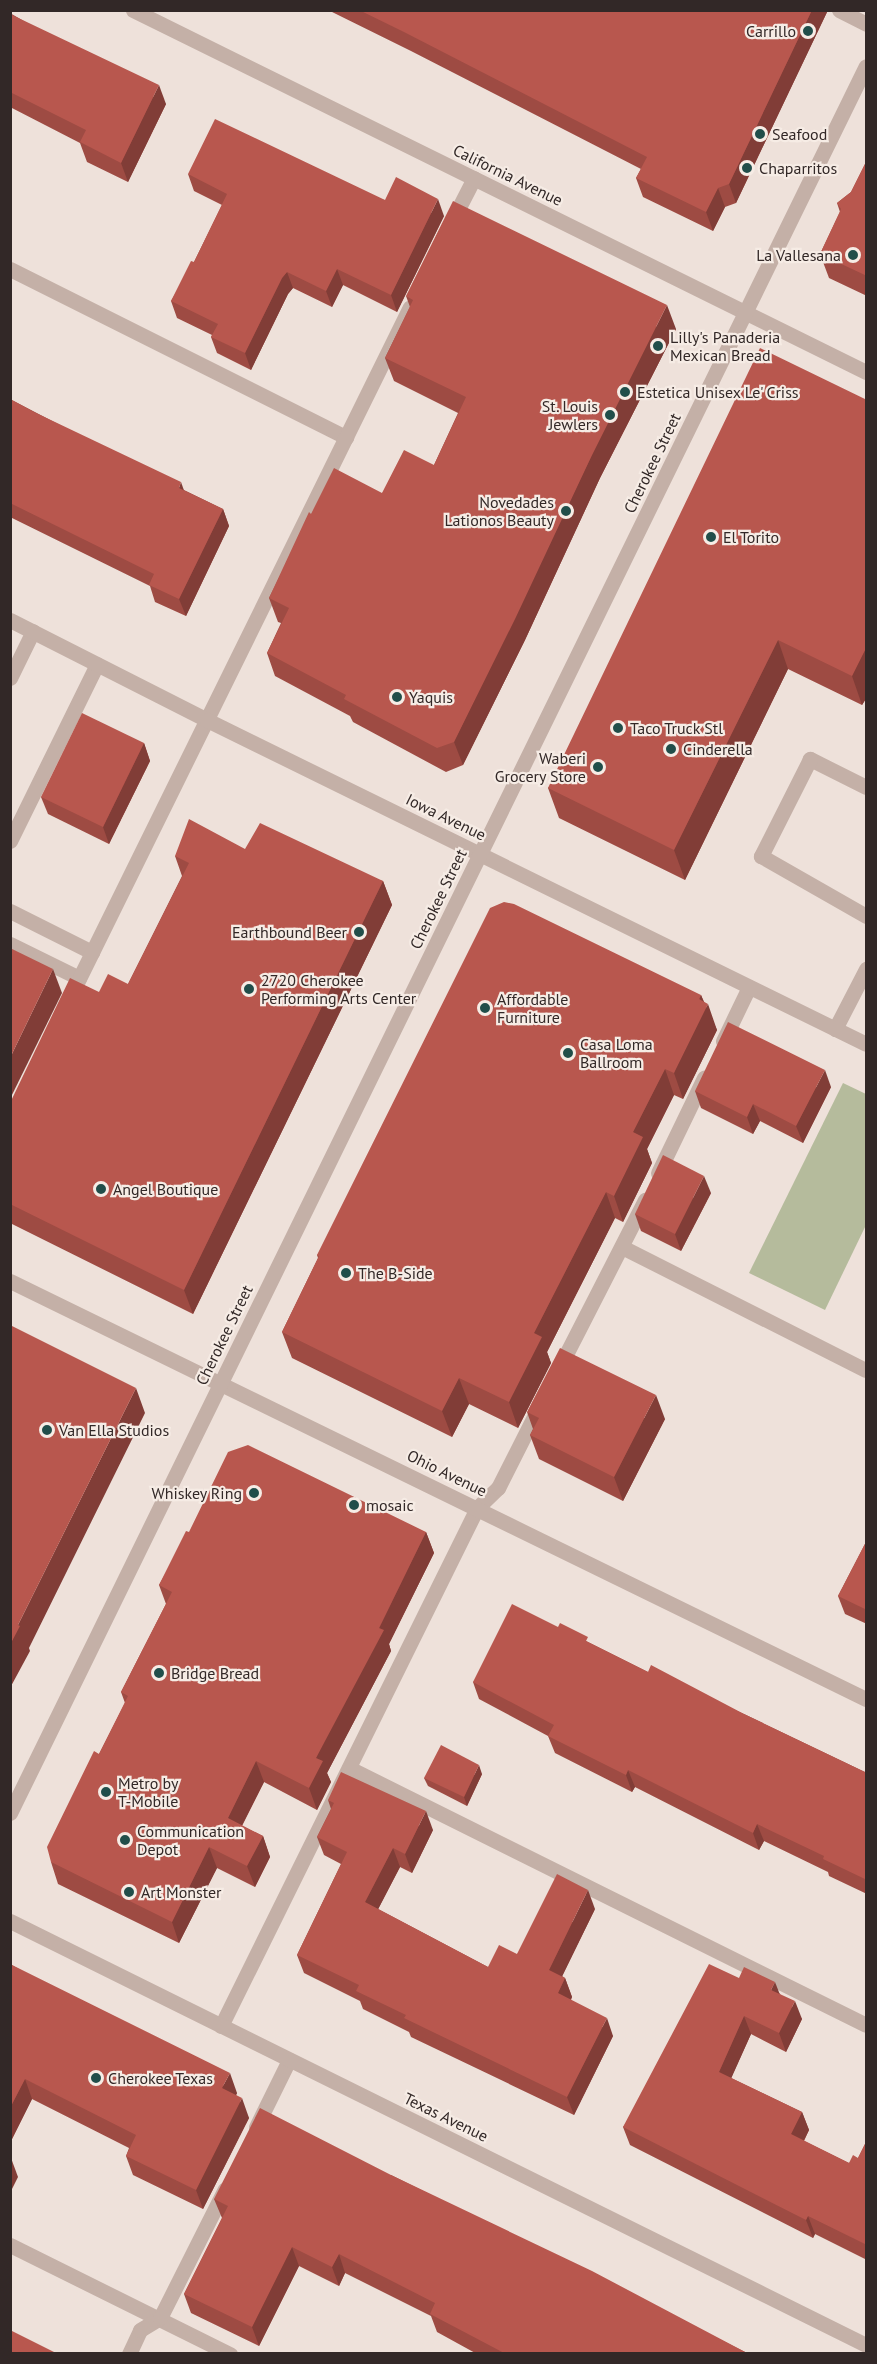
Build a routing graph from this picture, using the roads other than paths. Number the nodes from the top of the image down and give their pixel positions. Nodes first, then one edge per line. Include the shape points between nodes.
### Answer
1 (134, 10) edge
2 (839, 10) edge
3 (867, 24) edge
4 (867, 66) edge
5 (474, 178) junction
6 (443, 240) edge
7 (10, 269) edge
8 (417, 292) edge
9 (746, 313) junction
10 (867, 372) edge
11 (346, 437) junction
12 (10, 620) edge
13 (33, 631) junction
14 (97, 664) junction
15 (10, 678) edge
16 (207, 720) junction
17 (867, 787) edge
18 (10, 841) edge
19 (480, 855) junction
20 (10, 911) edge
21 (867, 916) edge
22 (10, 944) edge
23 (92, 952) junction
24 (867, 969) edge
25 (79, 978) junction
26 (749, 987) junction
27 (64, 1010) edge
28 (836, 1029) junction
29 (867, 1044) edge
30 (622, 1247) junction
31 (10, 1281) edge
32 (867, 1370) edge
33 (221, 1382) junction
34 (477, 1508) junction
35 (867, 1699) edge
36 (349, 1768) junction
37 (10, 1813) edge
38 (10, 1921) edge
39 (867, 2025) edge
40 (221, 2026) junction
41 (289, 2060) junction
42 (248, 2143) edge
43 (232, 2174) edge
44 (10, 2245) edge
45 (160, 2318) junction
46 (867, 2345) edge
47 (129, 2354) edge
48 (230, 2354) edge

1 - 5 street, California Avenue
2 - 3 street
4 - 9 street, Cherokee Street
5 - 6 street
5 - 9 street, California Avenue
7 - 11 street
8 - 11 street
9 - 10 street, California Avenue
9 - 19 street, Cherokee Street
11 - 16 street
12 - 13 street, Iowa Avenue
13 - 14 street, Iowa Avenue
13 - 15 street
14 - 16 street, Iowa Avenue
14 - 18 street
16 - 19 street, Iowa Avenue
16 - 23 street
17 - 21 street via 810,759 761,856
19 - 26 street, Iowa Avenue
19 - 33 street, Cherokee Street
20 - 23 street
22 - 25 street
23 - 25 street
24 - 28 street
25 - 27 street
26 - 28 street, Iowa Avenue
26 - 30 street
28 - 29 street, Iowa Avenue
30 - 32 street
30 - 34 street via 498,1488
31 - 33 street, Ohio Avenue
33 - 34 street, Ohio Avenue
33 - 37 street, Cherokee Street
34 - 35 street, Ohio Avenue
34 - 36 street
36 - 39 street
36 - 40 street
38 - 40 street, Texas Avenue
40 - 41 street, Texas Avenue
41 - 42 street
41 - 46 street, Texas Avenue
43 - 45 street
44 - 45 street
45 - 47 street via 140,2330
45 - 48 street

